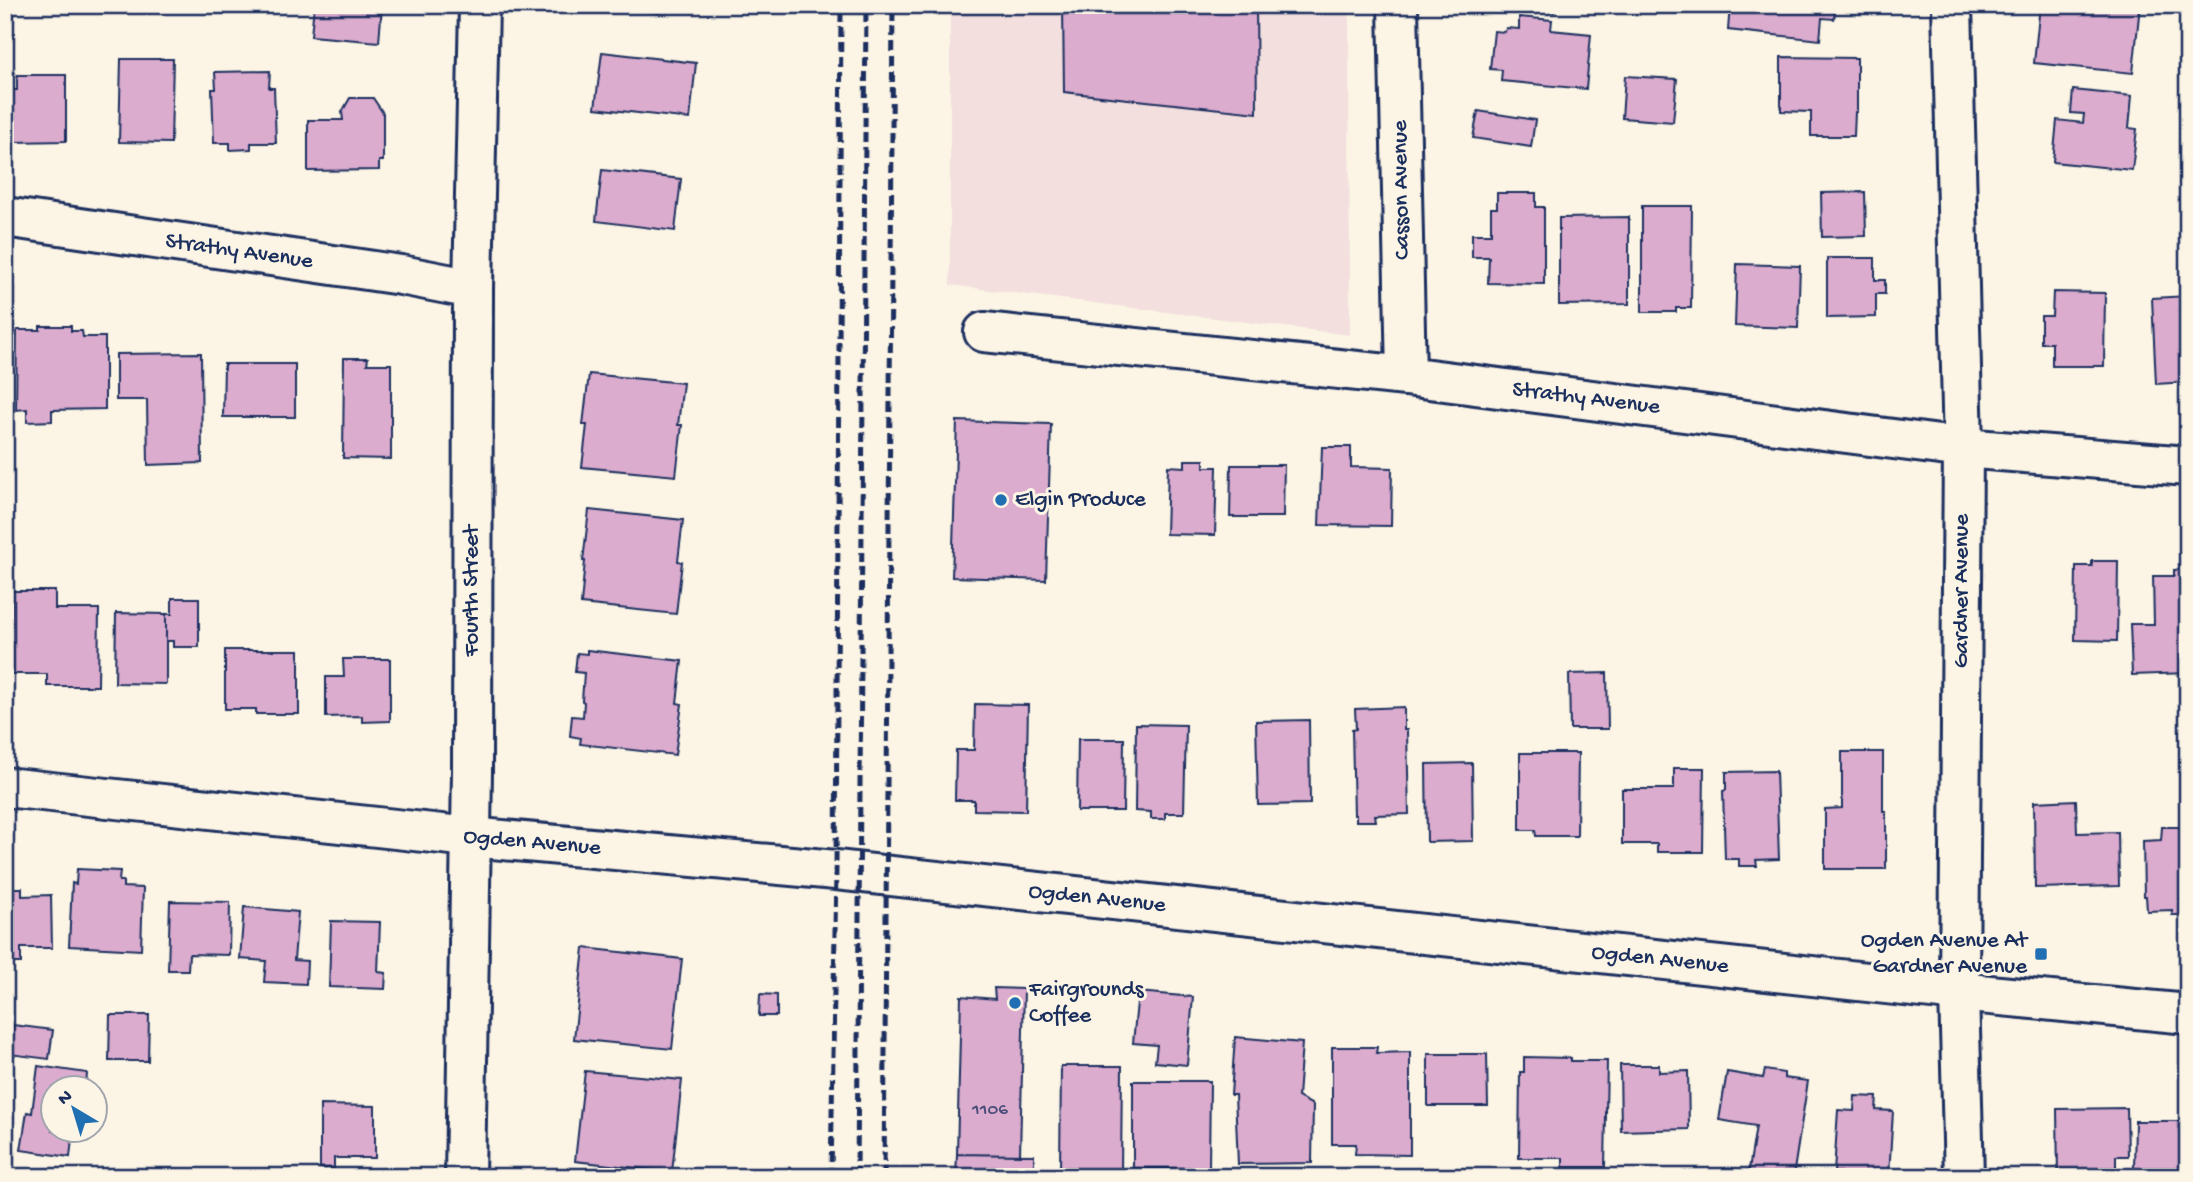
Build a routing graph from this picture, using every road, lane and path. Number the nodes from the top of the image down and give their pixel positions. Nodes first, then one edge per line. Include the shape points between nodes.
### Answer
1 (479, 5) edge
2 (1398, 5) edge
3 (1952, 5) edge
4 (5, 218) edge
5 (473, 289) junction
6 (984, 332) dead end
7 (1406, 376) junction
8 (1963, 448) junction
9 (2188, 466) edge
10 (5, 787) edge
11 (470, 837) junction
12 (1959, 992) junction
13 (2188, 1014) edge
14 (465, 1177) edge
15 (1964, 1177) edge

1 - 5 street, Fourth Street
2 - 7 street, Casson Avenue
3 - 8 street, Gardner Avenue
4 - 5 street, Strathy Avenue
5 - 11 street, Fourth Street
6 - 7 street, Strathy Avenue
7 - 8 street, Strathy Avenue
8 - 9 street, Strathy Avenue
8 - 12 street, Gardner Avenue
10 - 11 street, Ogden Avenue
11 - 12 street, Ogden Avenue via 836,870
11 - 14 street, Fourth Street
12 - 13 street, Ogden Avenue
12 - 15 street, Gardner Avenue

